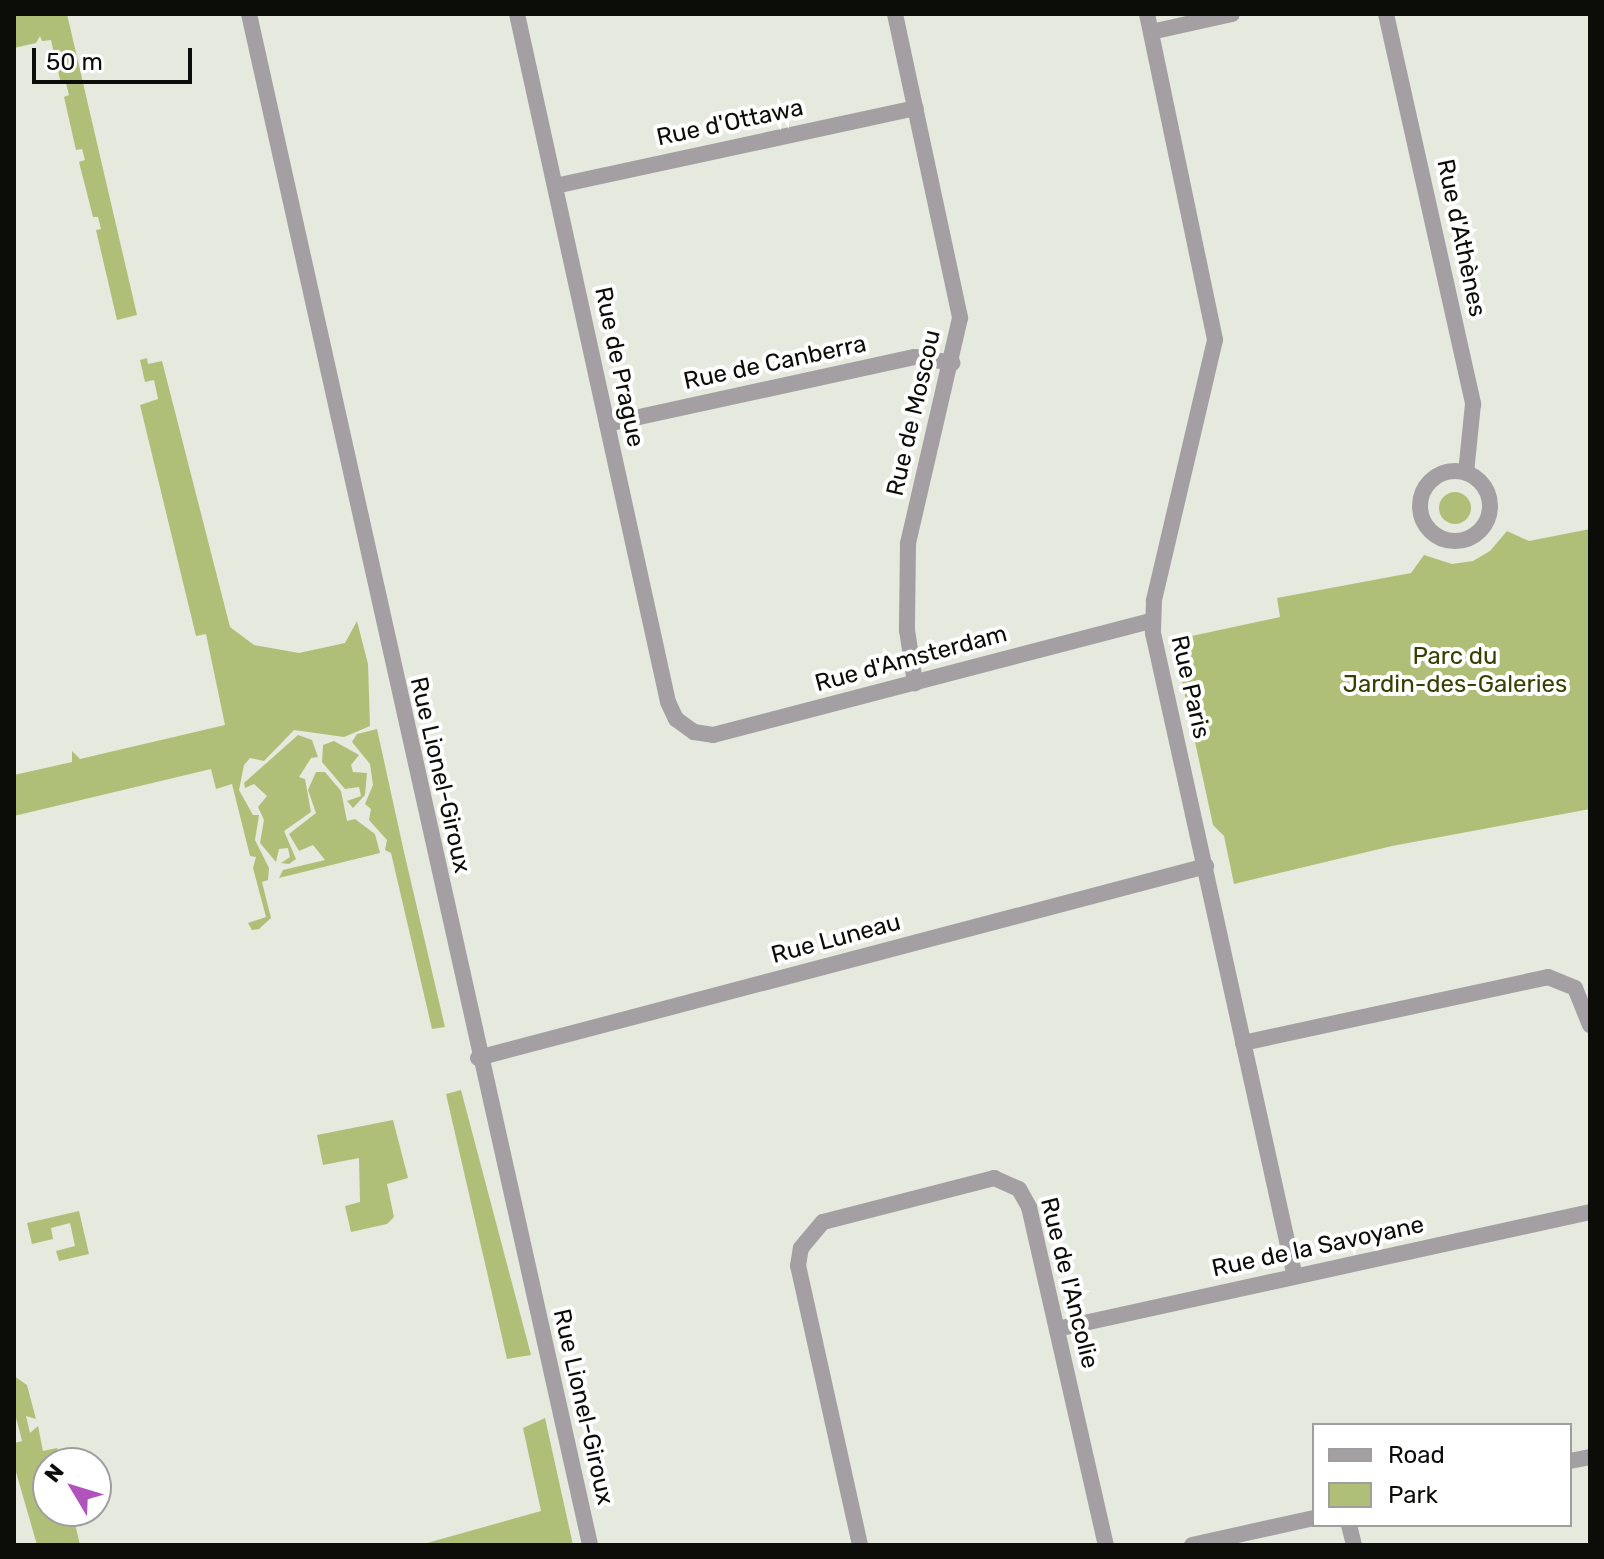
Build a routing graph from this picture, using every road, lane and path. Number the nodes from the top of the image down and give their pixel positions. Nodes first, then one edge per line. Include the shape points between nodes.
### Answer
1 (249, 14) edge
2 (517, 14) edge
3 (895, 14) edge
4 (1147, 14) edge
5 (1232, 14) edge
6 (1386, 14) edge
7 (1151, 32) junction
8 (916, 108) junction
9 (555, 186) junction
10 (953, 363) junction
11 (607, 424) junction
12 (1466, 473) junction
13 (1152, 621) junction
14 (915, 683) junction
15 (683, 726) joint
16 (1206, 866) junction
17 (1590, 1025) edge
18 (1243, 1043) junction
19 (478, 1058) junction
20 (1590, 1212) edge
21 (1295, 1277) junction
22 (1057, 1329) junction
23 (1312, 1518) edge
24 (590, 1545) edge
25 (860, 1545) edge
26 (1106, 1545) edge
27 (1192, 1545) edge

1 - 19 street, Rue Lionel-Giroux
2 - 9 street, Rue de Prague
3 - 8 street, Rue de Moscou
4 - 7 street, Rue Paris
5 - 7 street
6 - 12 street, Rue d'Athènes via 1473,404
7 - 13 street, Rue Paris via 1215,340
8 - 9 street, Rue d'Ottawa
8 - 10 street, Rue de Moscou via 959,305
9 - 11 street, Rue de Prague
10 - 11 street, Rue de Canberra via 915,357
10 - 14 street, Rue de Moscou via 908,544 907,630
11 - 15 street, Rue de Prague via 668,702
12 - 12 street via 1488,494 1489,515 1466,540 1442,540 1424,524 1420,500 1443,473
13 - 14 street, Rue d'Amsterdam
13 - 16 street, Rue Paris
14 - 15 street, Rue d'Amsterdam via 713,735
16 - 18 street, Rue Paris
16 - 19 street, Rue Luneau
17 - 18 street via 1575,988 1548,977
18 - 21 street, Rue Paris
19 - 24 street, Rue Lionel-Giroux
20 - 21 street, Rue de la Savoyane
21 - 22 street, Rue de la Savoyane
22 - 25 street, Rue de l'Ancolie via 1029,1207 1019,1189 1003,1180 985,1178 814,1228 801,1248 798,1266
22 - 26 street, Rue de l'Ancolie
23 - 27 street

